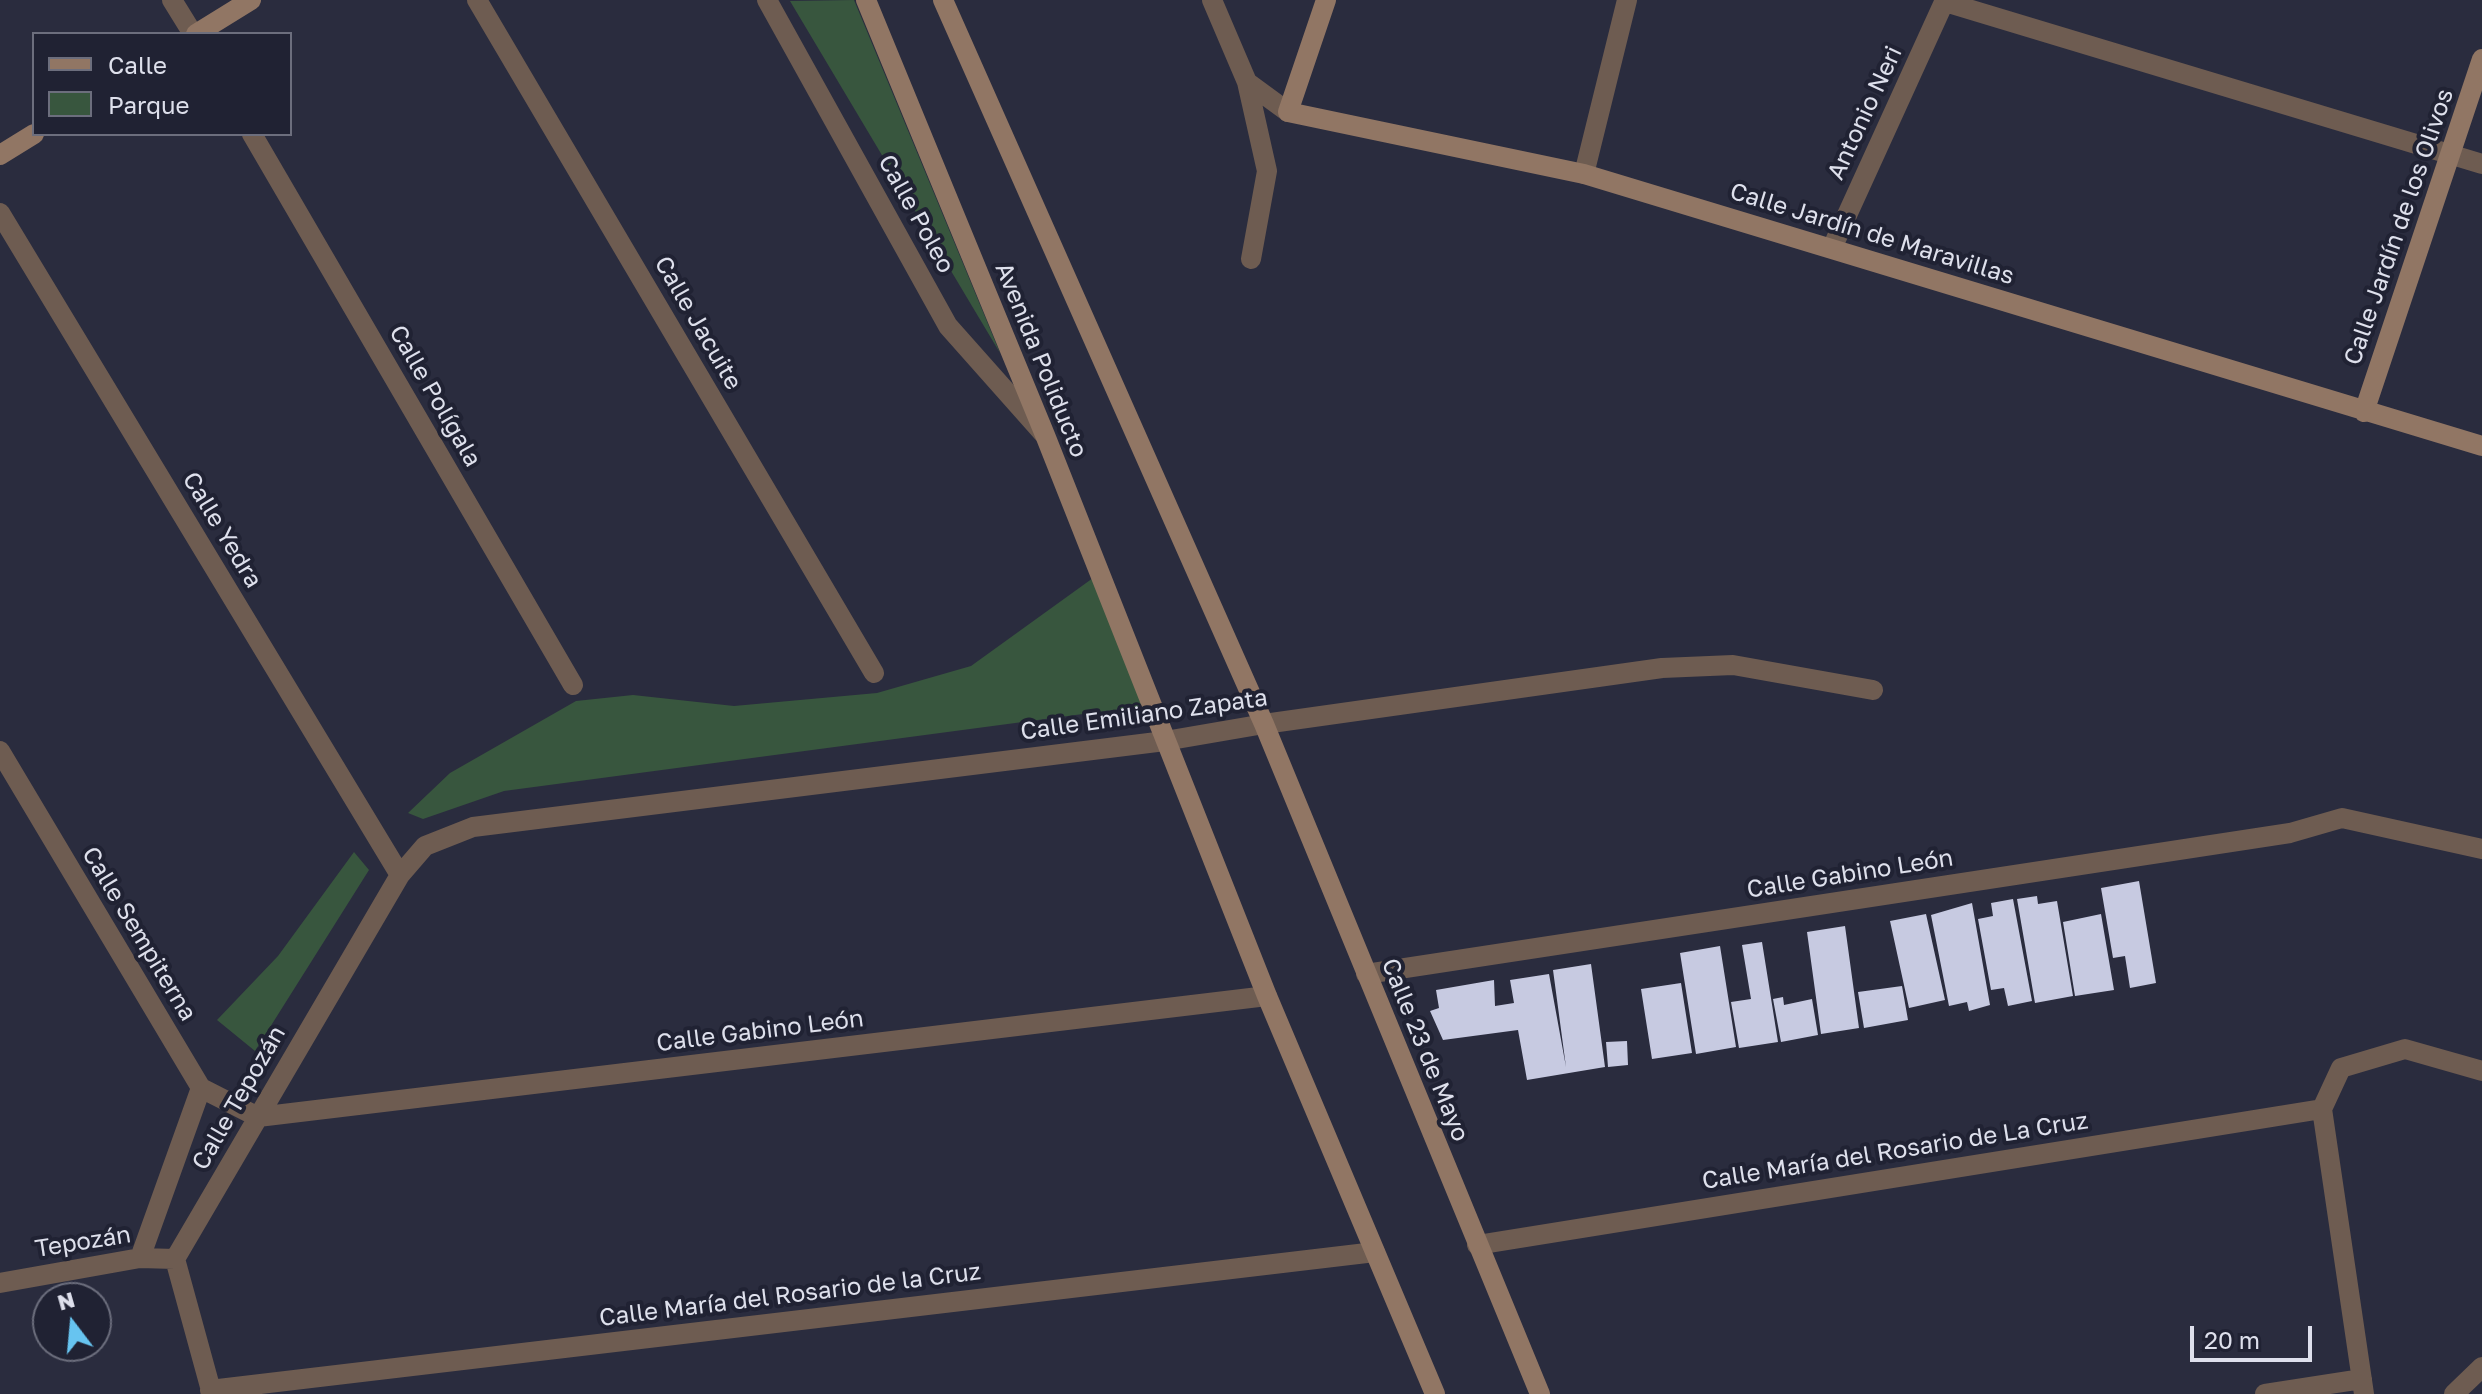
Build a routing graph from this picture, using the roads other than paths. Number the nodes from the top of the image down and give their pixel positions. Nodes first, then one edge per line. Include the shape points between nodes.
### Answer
1 (172, 0) edge
2 (251, 0) edge
3 (477, 0) edge
4 (767, 0) edge
5 (866, 0) edge
6 (943, 0) edge
7 (1212, 0) edge
8 (1326, 0) edge
9 (1627, 0) edge
10 (1945, 1) edge
11 (194, 32) edge
12 (198, 32) edge
13 (2482, 59) edge
14 (1247, 82) junction
15 (1288, 112) junction
16 (32, 135) edge
17 (253, 136) edge
18 (0, 155) edge
19 (2452, 156) junction
20 (2482, 164) edge
21 (1584, 174) junction
22 (0, 213) edge
23 (1832, 248) junction
24 (1251, 259) dead end
25 (2364, 412) junction
26 (1045, 435) junction
27 (2482, 446) edge
28 (874, 673) dead end
29 (573, 685) dead end
30 (1873, 690) dead end
31 (1264, 724) junction
32 (1165, 741) junction
33 (0, 751) edge
34 (425, 846) joint
35 (2482, 849) edge
36 (400, 875) junction
37 (1366, 974) junction
38 (1267, 996) junction
39 (2482, 1071) edge
40 (201, 1088) junction
41 (2322, 1109) junction
42 (258, 1117) junction
43 (1477, 1245) junction
44 (1375, 1252) junction
45 (140, 1258) junction
46 (175, 1259) junction
47 (0, 1283) edge
48 (2482, 1367) edge
49 (2363, 1386) edge
50 (211, 1392) edge
51 (1435, 1394) edge
52 (1540, 1394) edge
53 (2265, 1394) edge
54 (2454, 1394) edge

1 - 11 street
2 - 12 street
3 - 28 street, Calle Jacuite
4 - 26 street, Calle Poleo via 948,326
5 - 26 street, Avenida Poliducto
6 - 31 street
7 - 14 street
8 - 15 street
9 - 21 street
10 - 19 street
10 - 23 street, Antonio Neri
13 - 19 street, Calle Jardín de los Olivos
14 - 15 street, Calle Jardín de Maravillas
14 - 24 street via 1267,171
15 - 21 street, Calle Jardín de Maravillas
16 - 18 street
17 - 29 street, Calle Polígala
19 - 20 street
19 - 25 street, Calle Jardín de los Olivos
21 - 23 street, Calle Jardín de Maravillas
22 - 36 street, Calle Yedra
23 - 25 street, Calle Jardín de Maravillas
25 - 27 street, Calle Jardín de Maravillas
26 - 32 street, Avenida Poliducto
30 - 31 street, Calle Emiliano Zapata via 1733,665 1662,668
31 - 32 street, Calle Emiliano Zapata
31 - 37 street, Calle 23 de Mayo
32 - 34 street, Calle Emiliano Zapata via 473,827
32 - 38 street
33 - 40 street, Calle Sempiterna
34 - 36 street, Calle Tepozán
35 - 37 street, Calle Gabino León via 2342,818 2290,833
36 - 42 street, Calle Tepozán
37 - 43 street, Calle 23 de Mayo
38 - 42 street, Calle Gabino León
38 - 44 street
39 - 41 street via 2405,1049 2341,1068
40 - 42 street
40 - 45 street, Calle Tepozán
41 - 43 street, Calle María del Rosario de La Cruz
41 - 49 street
42 - 46 street, Calle Tepozán
43 - 52 street, Calle 23 de Mayo
44 - 50 street, Calle María del Rosario de la Cruz
44 - 51 street
45 - 46 street, Tepozán
45 - 47 street, Tepozán
46 - 50 street
48 - 54 street
49 - 53 street

